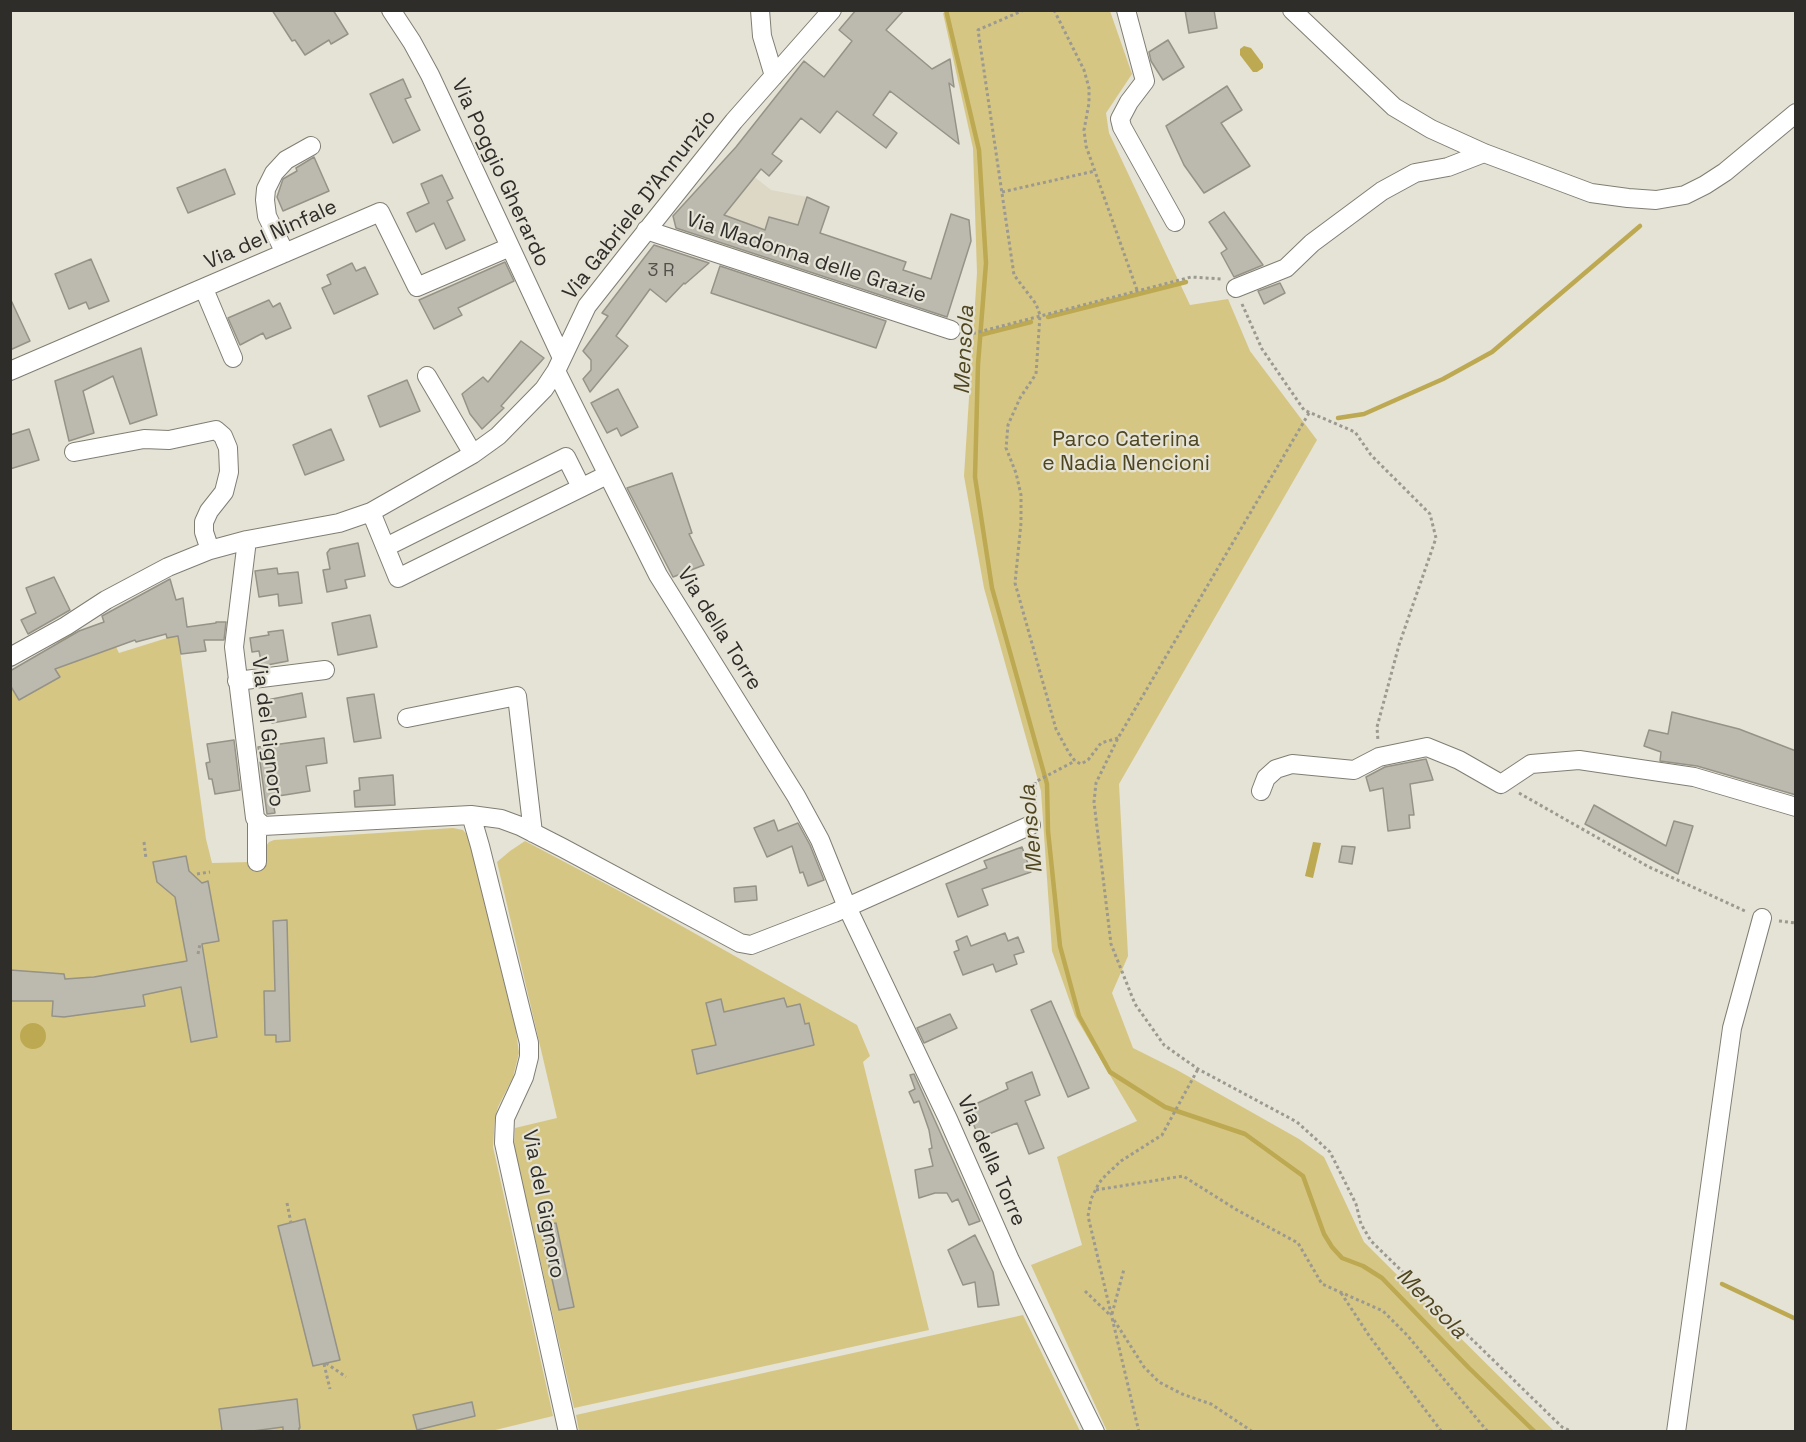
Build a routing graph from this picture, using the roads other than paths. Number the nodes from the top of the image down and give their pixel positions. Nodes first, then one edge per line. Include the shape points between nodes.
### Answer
1 (391, 10) edge
2 (760, 10) edge
3 (832, 10) edge
4 (1126, 10) edge
5 (1292, 10) edge
6 (774, 76) junction
7 (1796, 113) edge
8 (311, 146) dead end
9 (1484, 153) junction
10 (1175, 222) dead end
11 (646, 230) junction
12 (510, 247) junction
13 (285, 253) junction
14 (1236, 288) road end
15 (204, 289) junction
16 (959, 333) road end
17 (233, 358) dead end
18 (559, 365) junction
19 (10, 371) edge
20 (427, 376) dead end
21 (74, 452) dead end
22 (473, 454) junction
23 (607, 475) junction
24 (581, 487) junction
25 (371, 512) junction
26 (247, 540) junction
27 (386, 547) junction
28 (210, 550) junction
29 (10, 657) edge
30 (325, 670) dead end
31 (237, 681) junction
32 (407, 718) dead end
33 (1261, 791) dead end
34 (1796, 807) edge
35 (471, 815) junction
36 (257, 822) junction
37 (1031, 825) road end
38 (533, 833) junction
39 (256, 862) dead end
40 (847, 907) junction
41 (1762, 918) road end
42 (568, 1431) edge
43 (1095, 1431) edge
44 (1676, 1431) edge

1 - 12 street, Via Poggio Gherardo via 430,75
2 - 6 street via 762,36
3 - 6 street, Via Gabriele D'Annunzio
4 - 10 street via 1145,81 1120,118 1122,127
5 - 9 street via 1394,107
6 - 11 street, Via Gabriele D'Annunzio
7 - 9 street via 1705,185 1685,195 1656,200 1591,193
8 - 13 street via 286,160 266,189 267,216
9 - 14 street via 1407,177 1312,243 1286,268
11 - 16 street, Via Madonna delle Grazie
11 - 18 street, Via Gabriele D'Annunzio via 587,306
12 - 13 street, Via del Ninfale via 417,287 380,212
12 - 18 street, Via Poggio Gherardo
13 - 15 street, Via del Ninfale
15 - 17 street
15 - 19 street, Via del Ninfale
18 - 22 street, Via Gabriele D'Annunzio via 529,406
18 - 23 street, Via della Torre
20 - 22 street
21 - 28 street via 216,430 228,448 229,472 224,492 204,522
22 - 25 street, Via Gabriele D'Annunzio
23 - 24 street
23 - 40 street, Via della Torre via 658,575 796,796 820,840
24 - 27 street via 566,458
24 - 27 street via 399,578
25 - 26 street, Via Gabriele D'Annunzio via 339,523
25 - 27 street
26 - 28 street, Via Gabriele D'Annunzio
26 - 31 street, Via del Gignoro via 235,638
28 - 29 street, Via Gabriele D'Annunzio via 133,584 49,644
30 - 31 street
31 - 36 street, Via del Gignoro
32 - 38 street via 517,696
33 - 34 street via 1266,778 1276,769 1292,764 1354,770 1379,757 1427,747 1501,784 1531,764 1579,760 1694,777
35 - 36 street, Via del Gignoro via 268,826
35 - 38 street, Via del Gignoro via 507,821
35 - 42 street, Via del Gignoro via 529,1043 527,1069 505,1118 504,1143
36 - 39 street
37 - 40 street
38 - 40 street, Via del Gignoro via 746,945
40 - 43 street, Via della Torre via 1010,1260
41 - 44 street via 1732,1028

